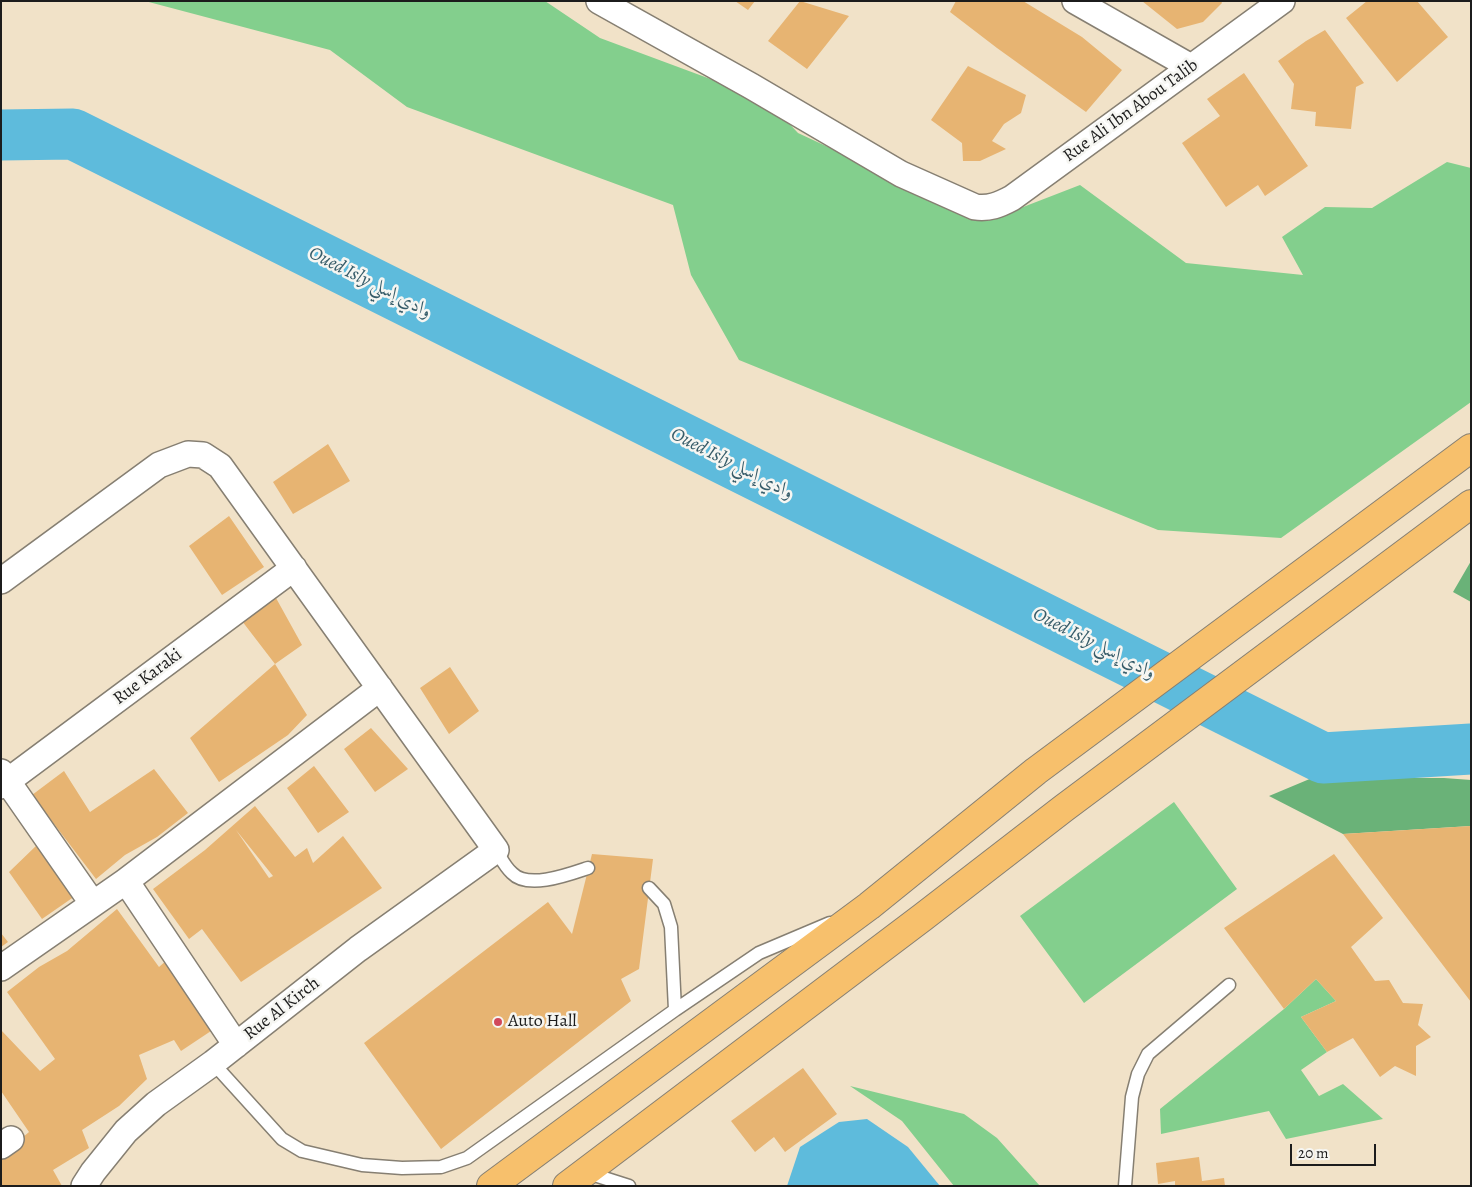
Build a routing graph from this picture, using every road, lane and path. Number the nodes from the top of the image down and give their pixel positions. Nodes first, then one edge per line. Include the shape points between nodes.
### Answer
1 (599, 1) edge
2 (1075, 1) edge
3 (1282, 1) edge
4 (1191, 67) junction
5 (1471, 448) edge
6 (1471, 504) edge
7 (294, 568) junction
8 (1, 581) edge
9 (380, 688) junction
10 (4, 780) edge
11 (496, 850) junction
12 (588, 868) dead end
13 (126, 881) junction
14 (649, 888) dead end
15 (93, 904) junction
16 (869, 906) junction
17 (1, 968) edge
18 (1229, 984) dead end
19 (675, 1010) junction
20 (236, 1045) junction
21 (213, 1063) junction
22 (576, 1179) edge
23 (84, 1186) edge
24 (491, 1186) edge
25 (629, 1186) edge
26 (1125, 1186) edge

1 - 4 street, Rue Ali Ibn Abou Talib via 901,174 975,207 990,207 1012,198
2 - 4 street
3 - 4 street, Rue Ali Ibn Abou Talib
5 - 16 main road via 1036,771
6 - 22 main road
7 - 8 street via 220,466 203,455 188,454 159,466
7 - 9 street
7 - 10 street, Rue Karaki
9 - 11 street
9 - 13 street
10 - 15 street
11 - 12 lane via 512,874 526,880 536,881
11 - 20 street, Rue Al Kirch via 358,949
13 - 15 street
13 - 20 street
14 - 19 lane via 664,904 671,927
15 - 17 street
16 - 19 lane via 760,953
16 - 24 main road
18 - 26 lane via 1148,1054 1132,1097
19 - 21 lane via 468,1158 441,1167 362,1165 302,1151 282,1140
20 - 21 street, Rue Al Kirch
21 - 23 street, Rue Al Kirch via 156,1104 126,1131
22 - 25 lane

